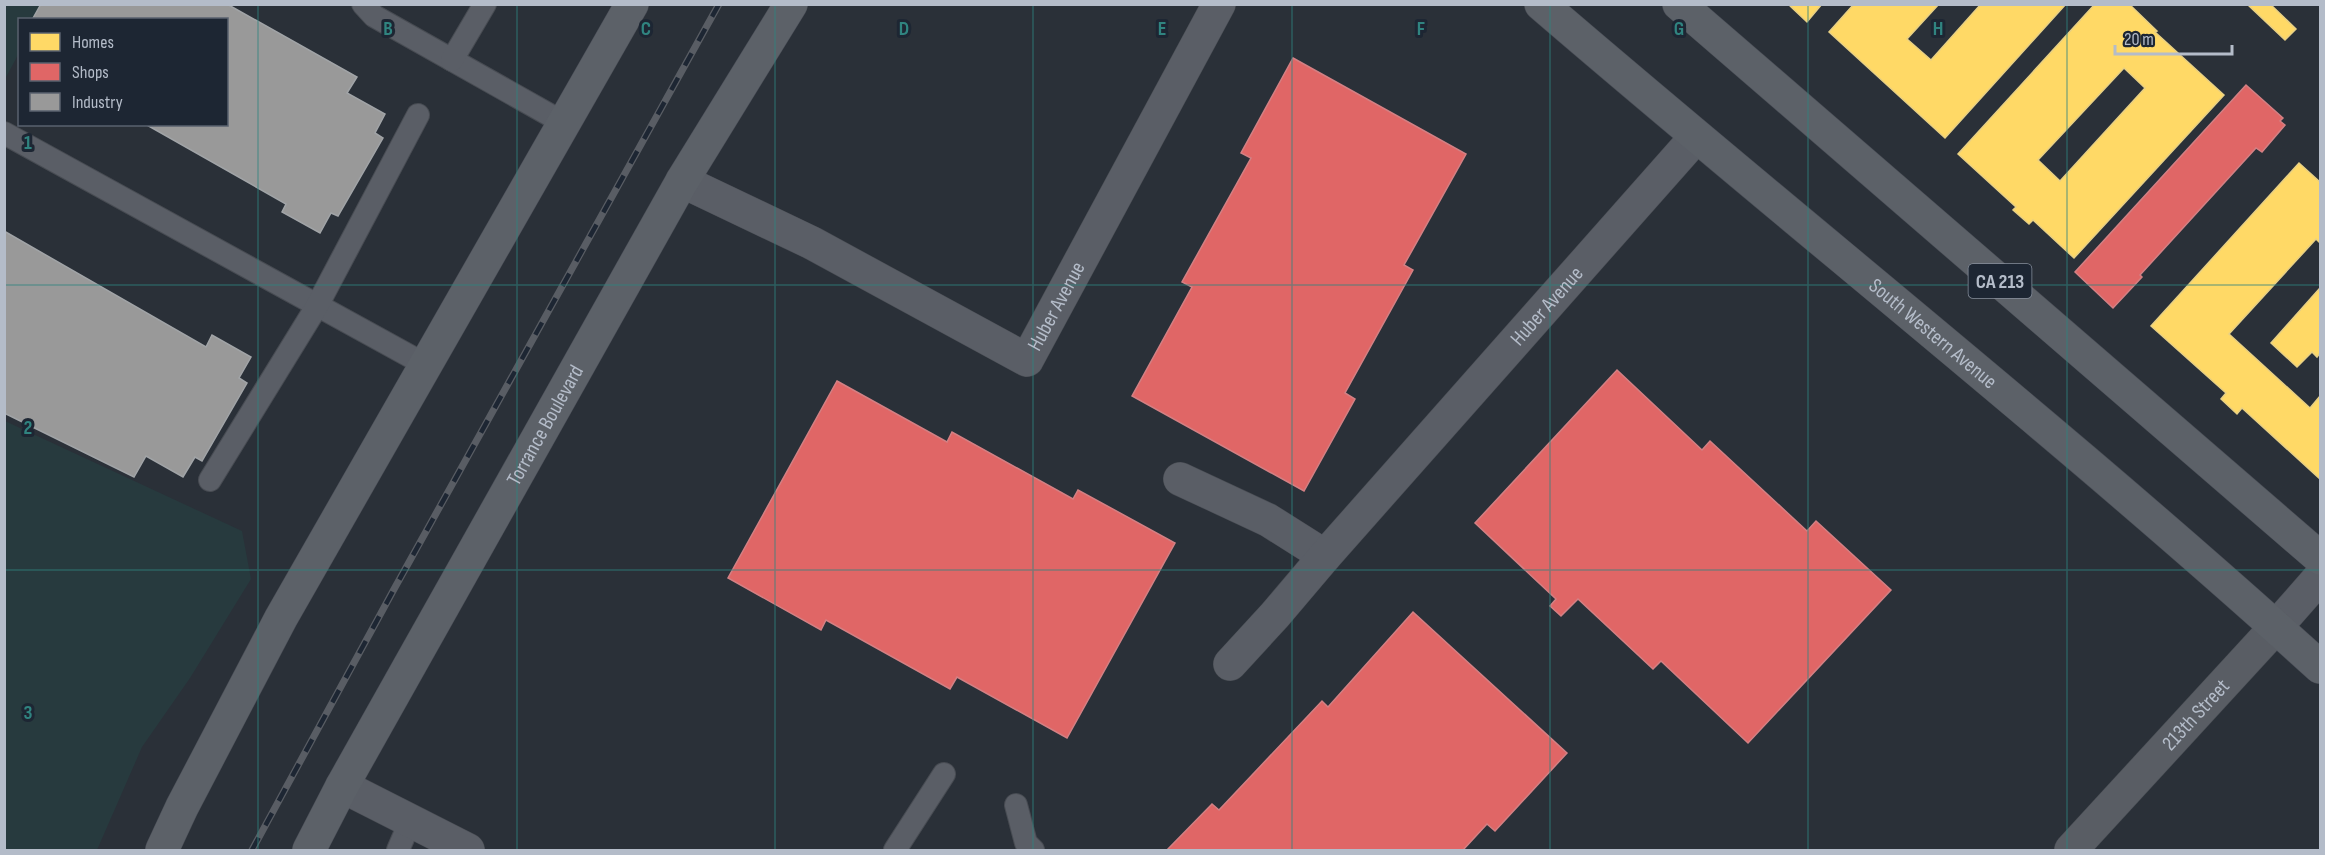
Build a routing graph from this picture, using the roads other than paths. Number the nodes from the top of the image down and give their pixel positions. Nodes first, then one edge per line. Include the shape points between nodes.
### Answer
1 (363, 4) edge
2 (485, 4) edge
3 (632, 4) edge
4 (791, 4) edge
5 (1219, 4) edge
6 (1541, 4) edge
7 (1679, 4) edge
8 (452, 60) junction
9 (418, 116) dead end
10 (564, 123) junction
11 (4, 133) edge
12 (1696, 137) junction
13 (682, 181) junction
14 (317, 306) junction
15 (426, 366) junction
16 (1180, 479) dead end
17 (210, 480) dead end
18 (1325, 556) junction
19 (2320, 558) edge
20 (2320, 577) edge
21 (2276, 627) junction
22 (1230, 664) dead end
23 (2320, 667) edge
24 (944, 774) dead end
25 (342, 786) junction
26 (1016, 805) dead end
27 (404, 836) edge
28 (162, 850) edge
29 (309, 850) edge
30 (468, 850) edge
31 (895, 850) edge
32 (1033, 850) edge
33 (2071, 850) edge

1 - 8 lane via 374,16
2 - 8 lane
3 - 10 main road
4 - 13 main road, Torrance Boulevard
5 - 13 street, Huber Avenue via 1027,360 812,243
6 - 12 main road, South Western Avenue
7 - 19 main road, CA 213
8 - 10 lane
9 - 14 lane
10 - 15 main road
11 - 14 lane
12 - 18 street, Huber Avenue
12 - 21 main road, South Western Avenue via 2073,448
13 - 25 main road, Torrance Boulevard
14 - 15 lane
14 - 17 lane
15 - 28 main road via 281,618
16 - 18 street via 1268,520
18 - 22 street, Huber Avenue
20 - 21 street, 213th Street
21 - 23 main road, South Western Avenue
21 - 33 street, 213th Street
24 - 31 lane
25 - 27 street
25 - 29 main road, Torrance Boulevard
26 - 32 lane via 1026,843
27 - 30 street

